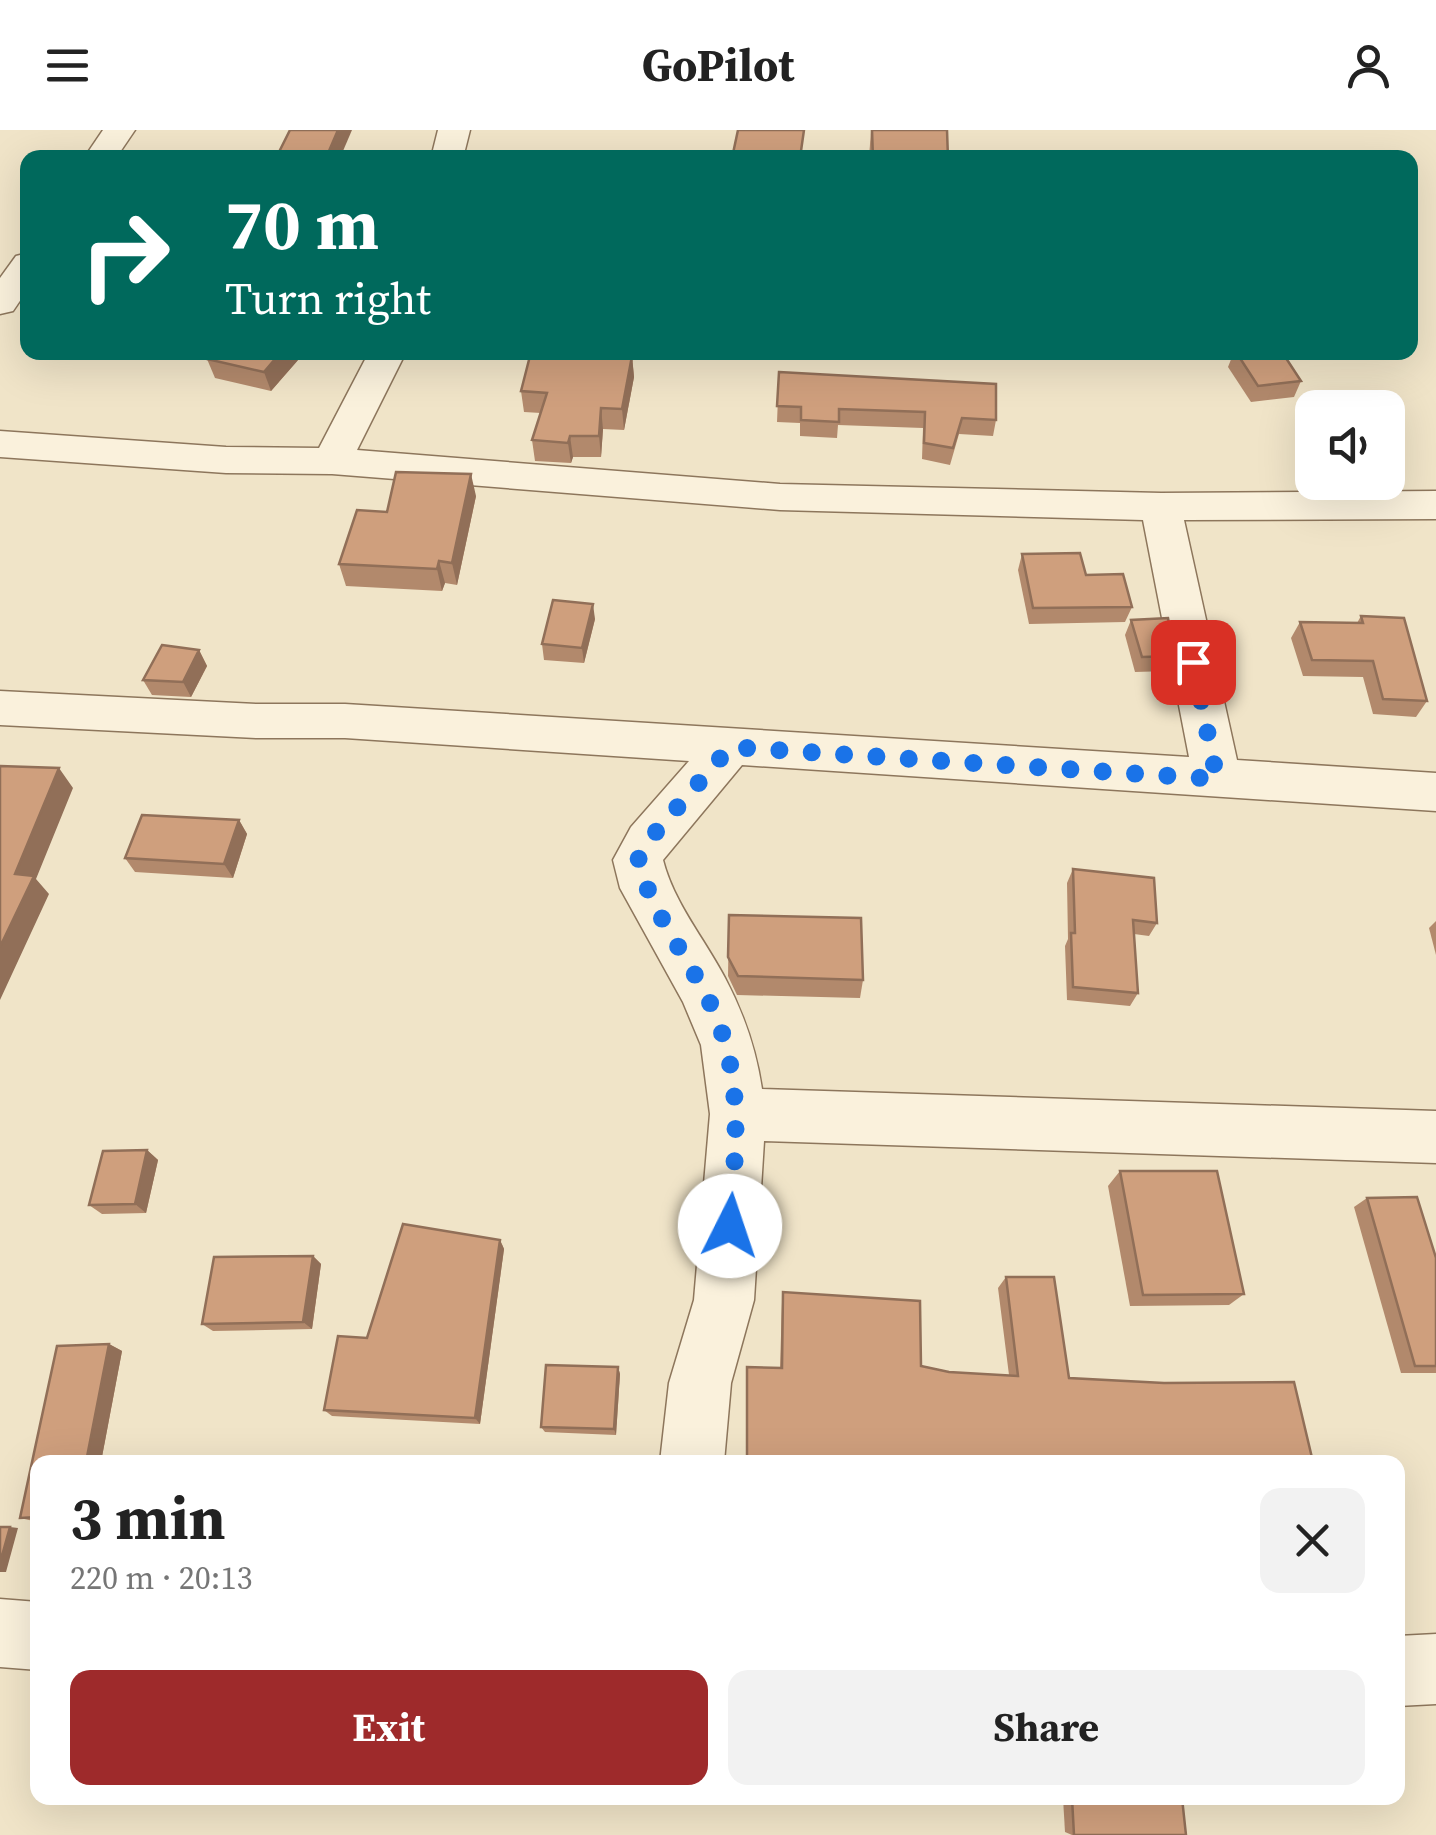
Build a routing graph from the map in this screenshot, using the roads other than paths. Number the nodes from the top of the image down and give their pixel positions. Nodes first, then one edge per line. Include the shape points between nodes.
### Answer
1 (20, 274) edge
2 (0, 303) edge
3 (384, 360) edge
4 (0, 444) edge
5 (332, 461) junction
6 (1436, 506) edge
7 (1161, 507) junction
8 (0, 708) edge
9 (730, 747) junction
10 (1217, 779) junction
11 (1436, 792) edge
12 (738, 1114) junction
13 (1436, 1136) edge
14 (693, 1455) edge
15 (0, 1633) edge
16 (30, 1635) edge
17 (1405, 1670) edge
18 (1436, 1670) edge

1 - 2 street
3 - 5 street
4 - 5 street
5 - 7 street via 780,497
6 - 7 street
7 - 10 street
8 - 9 street via 345,721
9 - 10 street
9 - 12 street via 638,860 645,888 728,1044
10 - 11 street
12 - 13 street
12 - 14 street via 724,1300 700,1382
15 - 16 street
17 - 18 street

